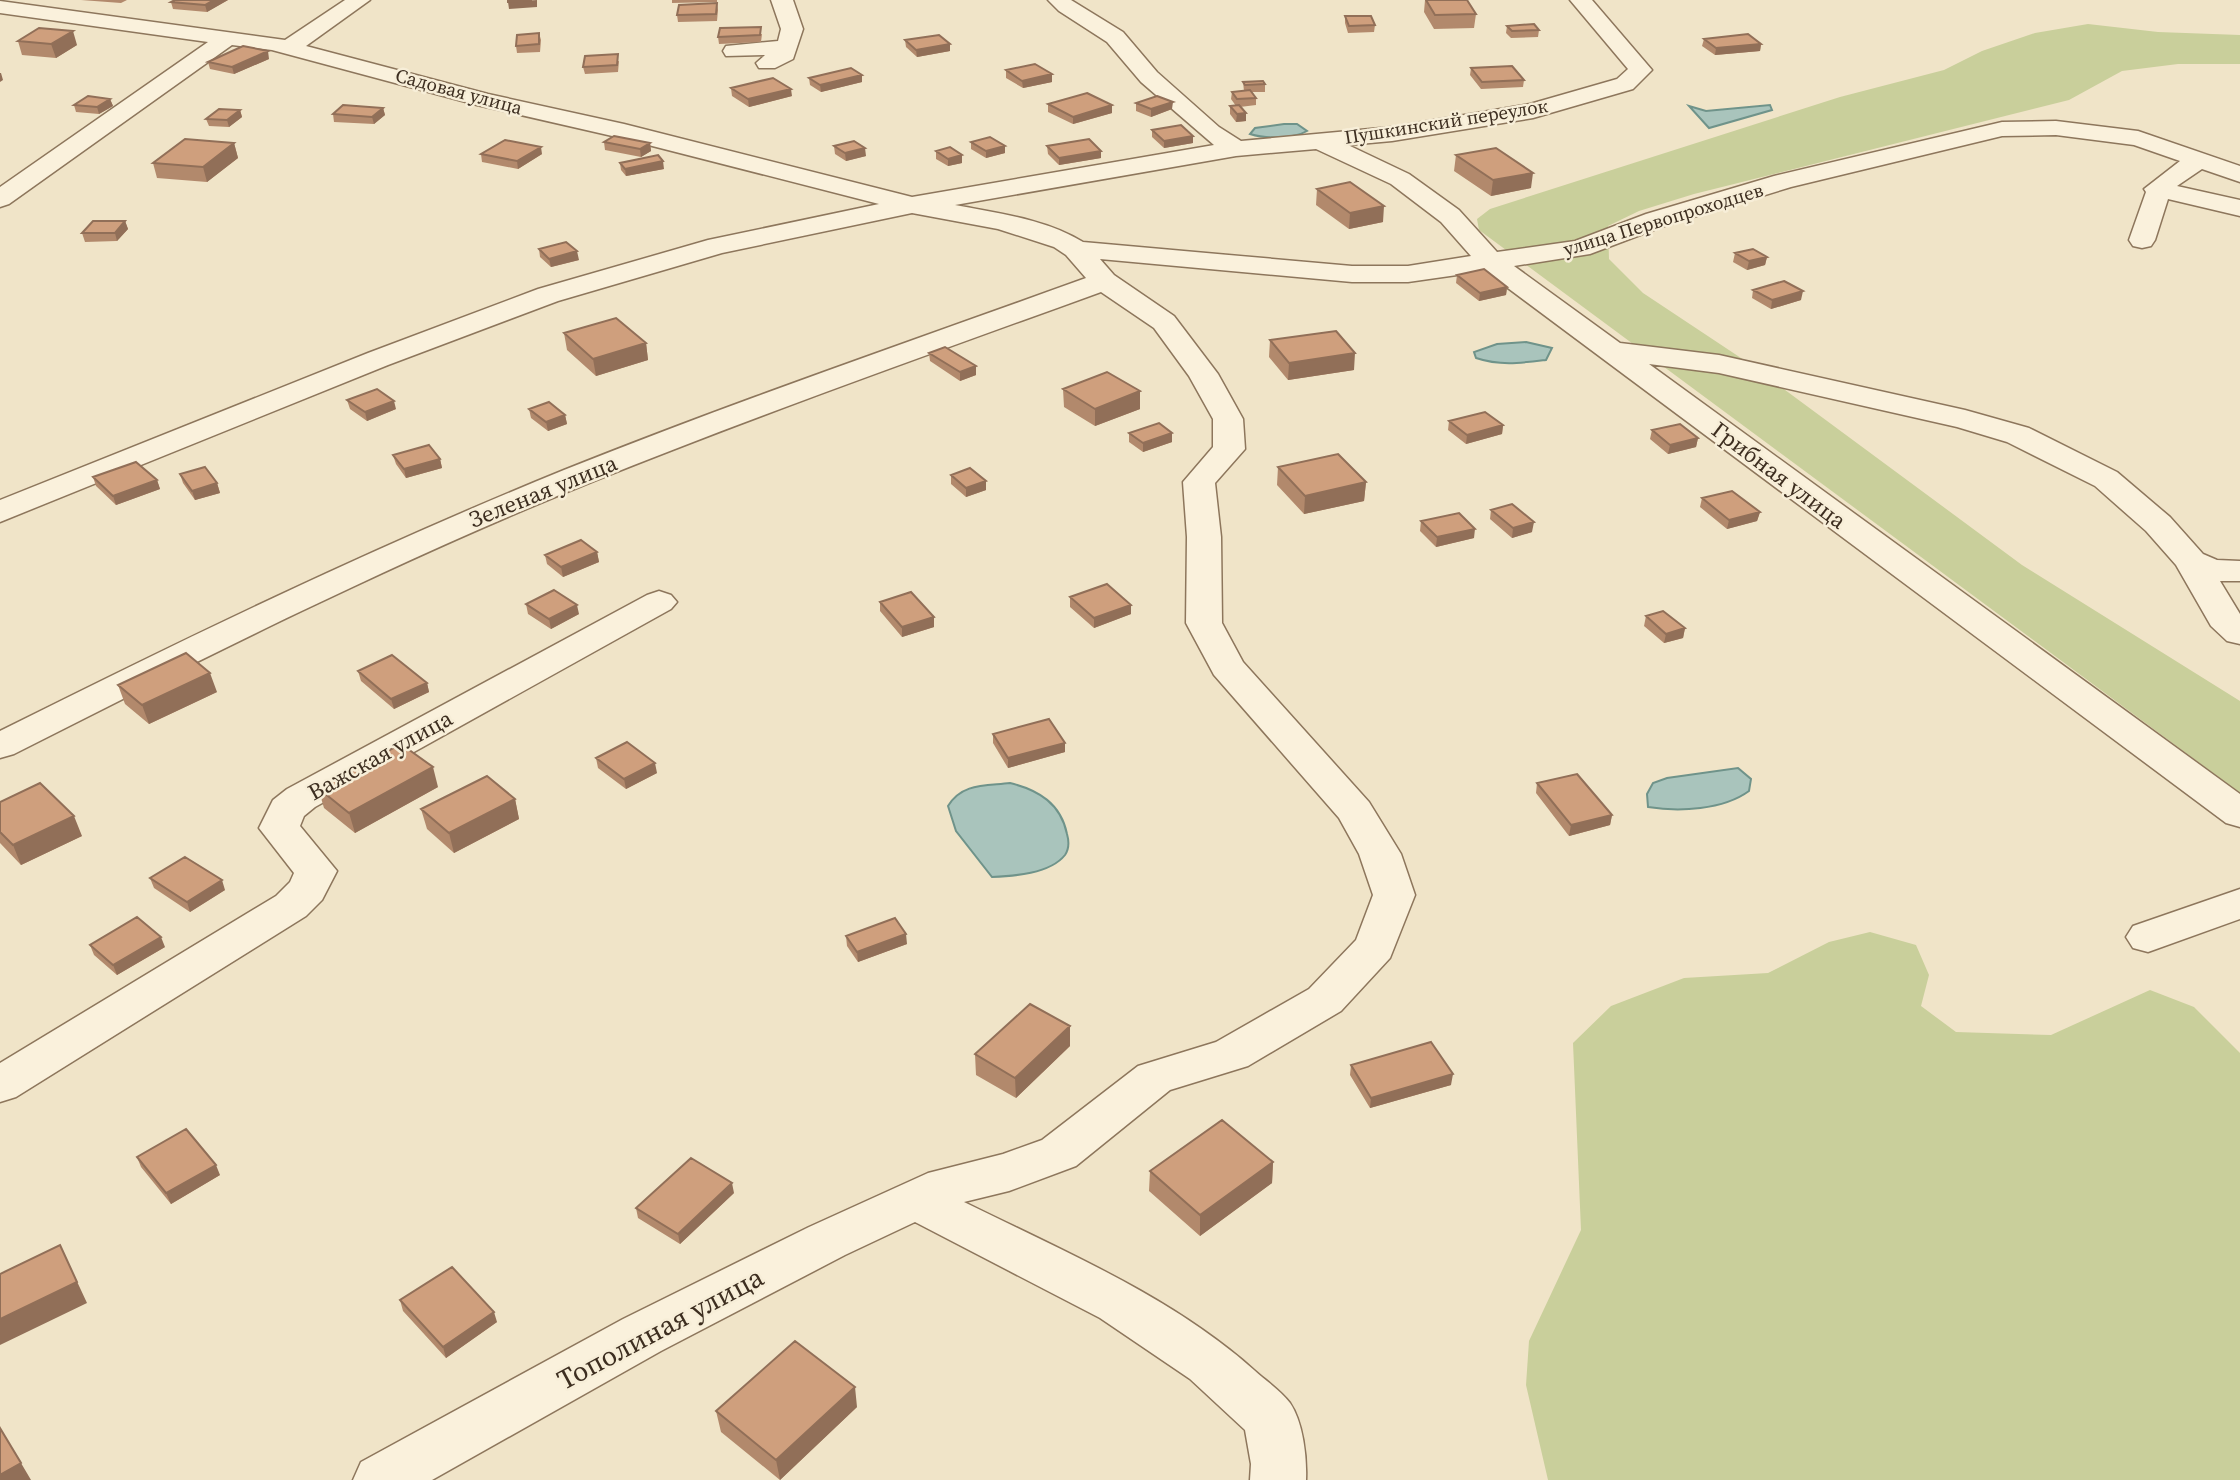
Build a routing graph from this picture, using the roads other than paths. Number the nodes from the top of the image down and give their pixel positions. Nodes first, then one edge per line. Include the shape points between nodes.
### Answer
1 (59, 0) edge
2 (359, 0) edge
3 (782, 0) edge
4 (1059, 0) edge
5 (1581, 0) edge
6 (14, 12) edge
7 (228, 38) junction
8 (787, 47) junction
9 (288, 48) junction
10 (734, 51) dead end
11 (787, 74) dead end
12 (1318, 140) junction
13 (1236, 149) junction
14 (2201, 159) junction
15 (2240, 174) edge
16 (2157, 189) junction
17 (0, 199) edge
18 (912, 205) junction
19 (2240, 208) edge
20 (2142, 240) dead end
21 (1076, 249) junction
22 (1491, 262) junction
23 (1104, 281) junction
24 (1610, 351) junction
25 (0, 512) edge
26 (2214, 567) edge
27 (659, 602) dead end
28 (2240, 634) edge
29 (0, 746) edge
30 (2240, 814) edge
31 (2240, 902) edge
32 (2148, 937) dead end
33 (0, 1085) edge
34 (931, 1193) junction
35 (381, 1480) edge
36 (1278, 1480) edge

1 - 6 street
2 - 9 street
3 - 8 street via 792,29
4 - 13 street via 1115,37 1159,86
5 - 12 street, Пушкинский переулок via 1641,70 1625,84 1533,111 1392,134
6 - 7 street, Садовая улица
7 - 9 street, Садовая улица
7 - 17 street
8 - 10 street
8 - 11 street via 785,54 766,63
9 - 18 street, Садовая улица
12 - 13 street
12 - 22 street, Грибная улица via 1401,179 1450,216
13 - 18 street
14 - 15 street, улица Первопроходцев
14 - 16 street
14 - 22 street, улица Первопроходцев via 2138,138 2056,128 2002,129 1783,181 1580,248
16 - 19 street
16 - 20 street
18 - 21 street, Садовая улица via 1003,222
18 - 25 street via 717,246 548,295
21 - 22 street, улица Первопроходцев via 1352,274 1408,274
21 - 23 street, Тополиная улица
22 - 24 street, Грибная улица
23 - 29 street, Зеленая улица via 576,477 242,624
23 - 34 street, Тополиная улица via 1164,322 1203,374 1228,419 1229,449 1199,482 1204,624 1227,667 1355,811 1380,854 1394,895 1375,947 1325,1000 1232,1054 1154,1079 1059,1153
24 - 26 street via 1719,364 2018,435 2106,479
24 - 30 street, Грибная улица
26 - 28 street via 2224,618
27 - 33 street, Важская улица via 301,797 287,809 279,828 316,871 307,890 290,906
31 - 32 street
34 - 35 street, Тополиная улица via 642,1335
34 - 36 street via 1209,1363 1270,1419

